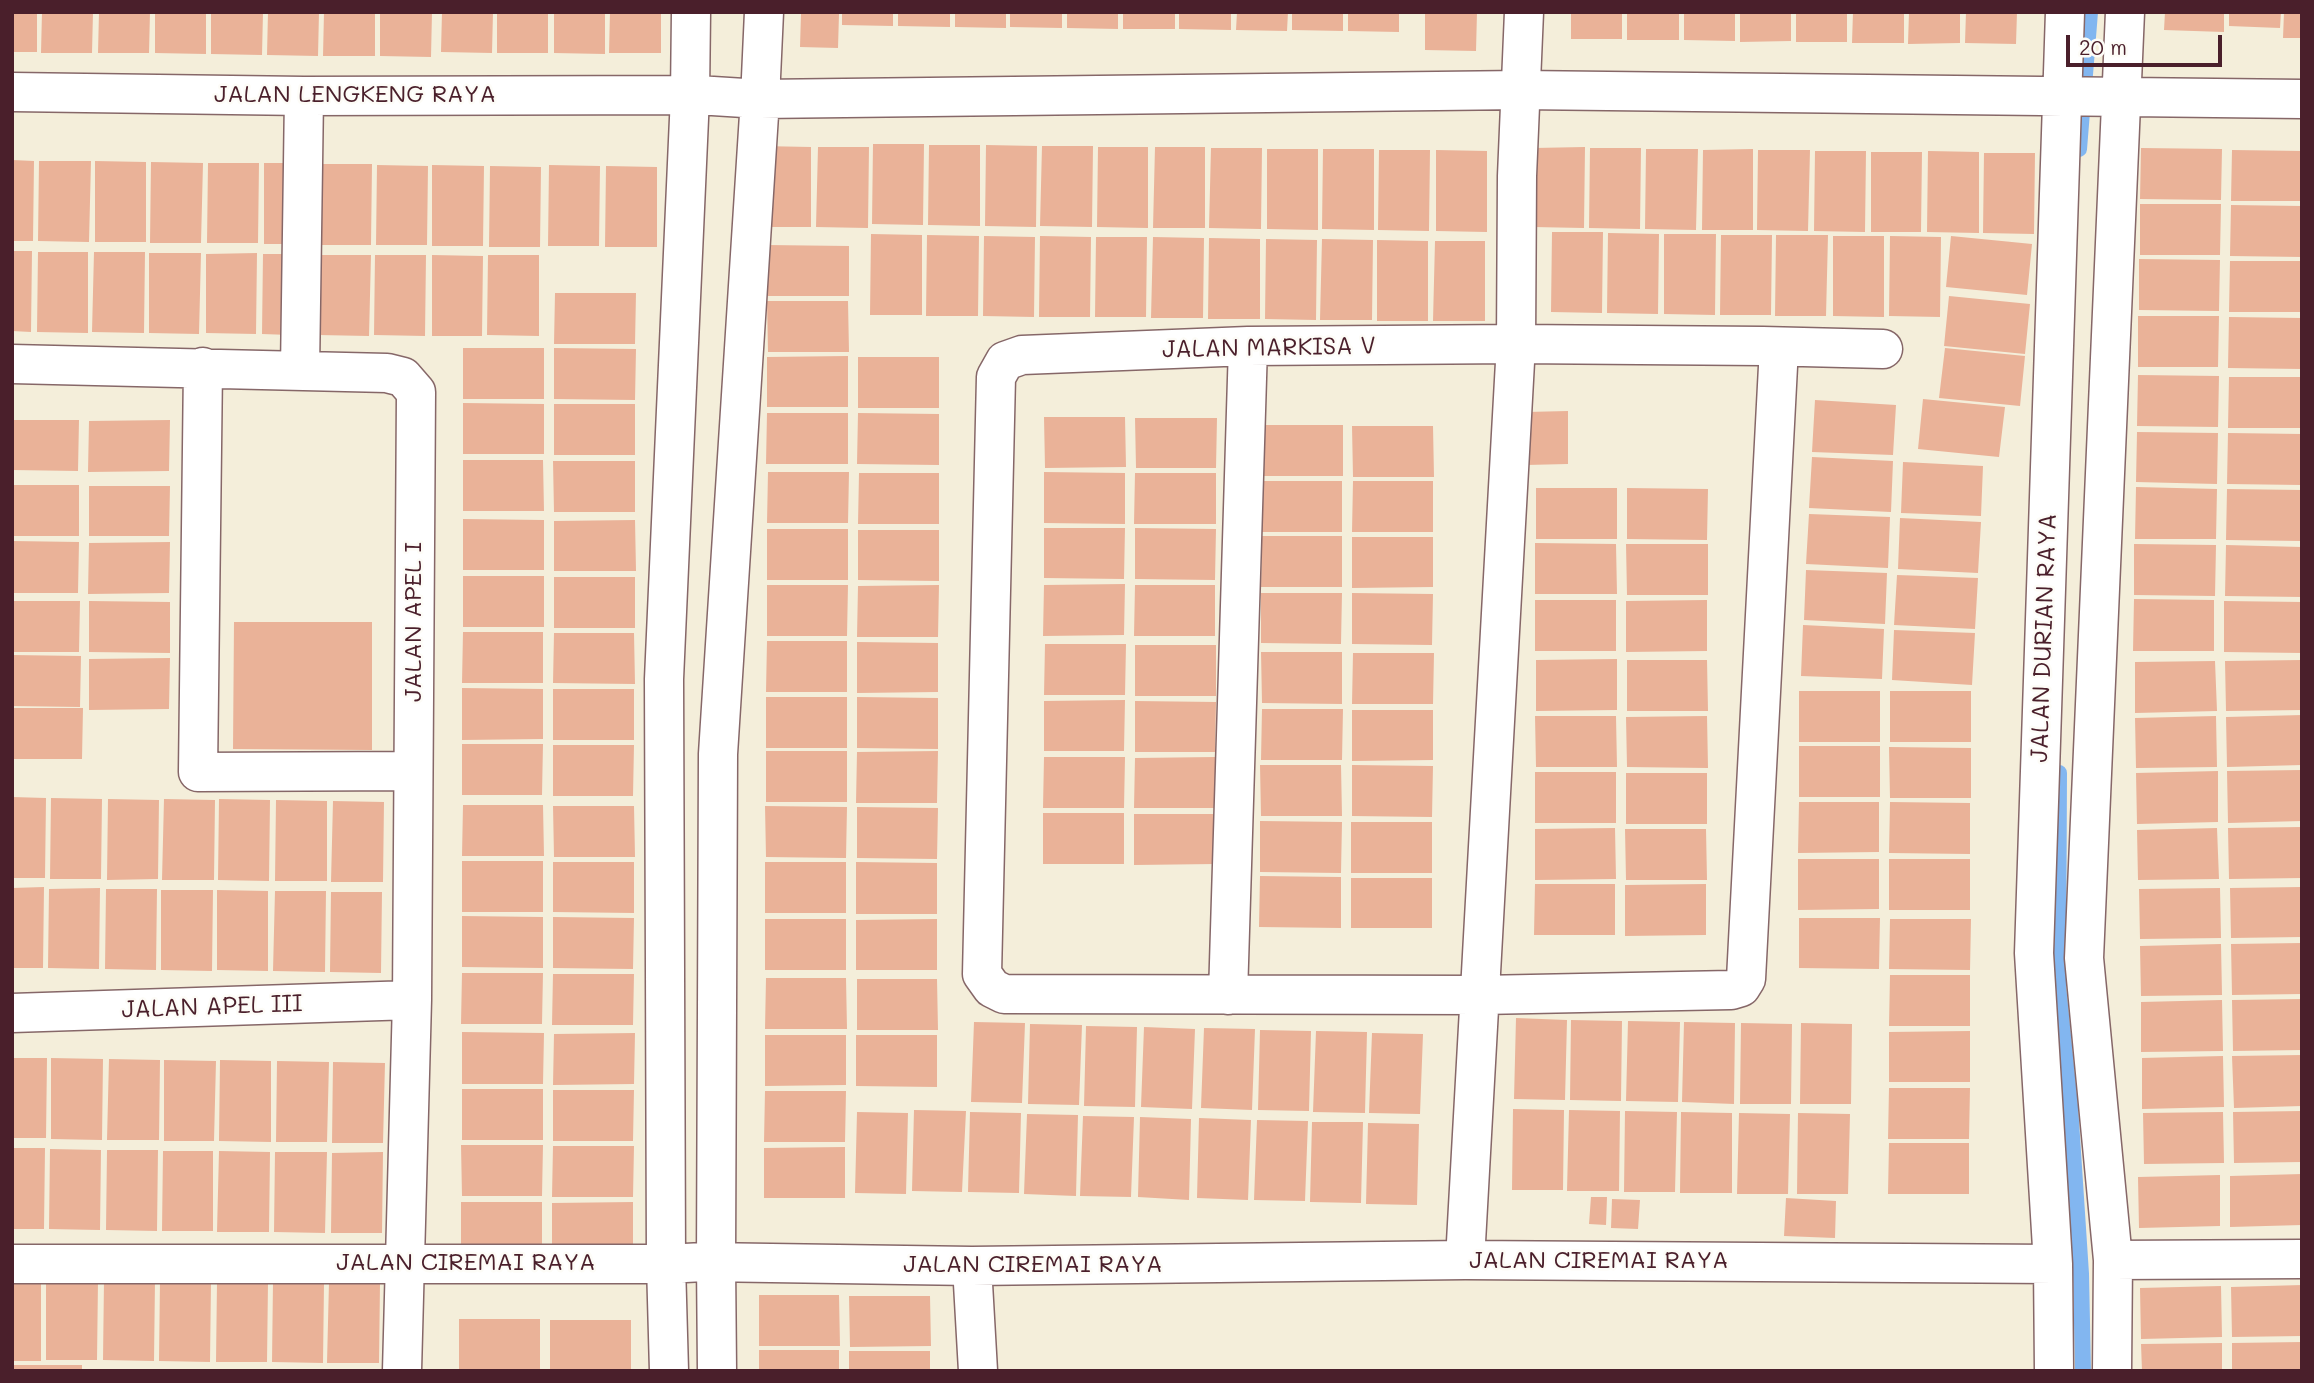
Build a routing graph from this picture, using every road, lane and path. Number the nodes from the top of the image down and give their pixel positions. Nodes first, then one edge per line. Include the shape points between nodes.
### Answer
1 (691, 12) edge
2 (764, 12) edge
3 (1524, 12) edge
4 (2065, 12) edge
5 (2125, 12) edge
6 (1521, 90) junction
7 (12, 92) edge
8 (304, 96) junction
9 (719, 97) junction
10 (2091, 98) junction
11 (2302, 99) edge
12 (1516, 344) junction
13 (1248, 346) junction
14 (1779, 347) junction
15 (1883, 349) dead end
16 (12, 364) edge
17 (203, 367) junction
18 (300, 370) junction
19 (413, 771) junction
20 (1228, 995) junction
21 (1481, 995) junction
22 (412, 1000) junction
23 (12, 1013) edge
24 (2302, 1259) edge
25 (1465, 1260) junction
26 (2113, 1261) junction
27 (407, 1263) junction
28 (690, 1263) junction
29 (12, 1264) edge
30 (2053, 1264) junction
31 (972, 1266) junction
32 (402, 1371) edge
33 (669, 1371) edge
34 (717, 1371) edge
35 (978, 1371) edge
36 (2054, 1371) edge
37 (2112, 1371) edge

1 - 9 street
2 - 9 street
3 - 6 street
4 - 10 street, JALAN DURIAN RAYA
5 - 10 street
6 - 9 street, JALAN LENGKENG RAYA
6 - 10 street, JALAN LENGKENG RAYA
6 - 12 street
7 - 8 street, JALAN LENGKENG RAYA
8 - 9 street, JALAN LENGKENG RAYA
8 - 18 street
9 - 28 street via 718,754
9 - 28 street via 664,680
10 - 11 street, JALAN LENGKENG RAYA
10 - 26 street via 2084,958
10 - 30 street, JALAN DURIAN RAYA via 2034,953
12 - 13 street, JALAN MARKISA V
12 - 14 street, JALAN MARKISA V
12 - 21 street
13 - 20 street
13 - 20 street, JALAN MARKISA V via 1022,355 1005,361 996,377 982,974 992,988 1004,994
14 - 15 street, JALAN MARKISA V
14 - 21 street via 1746,979 1741,988 1731,990
16 - 17 street, JALAN APEL I
17 - 18 street, JALAN APEL I
17 - 19 street via 198,772
18 - 19 street, JALAN APEL I via 387,373 403,377 416,392
19 - 22 street, JALAN APEL I
20 - 21 street
21 - 25 street
22 - 23 street, JALAN APEL III
22 - 27 street, JALAN APEL I
24 - 26 street
25 - 30 street, JALAN CIREMAI RAYA
25 - 31 street, JALAN CIREMAI RAYA
26 - 37 street
27 - 28 street, JALAN CIREMAI RAYA
27 - 29 street, JALAN CIREMAI RAYA
27 - 32 street, JALAN APEL I
28 - 31 street, JALAN CIREMAI RAYA
28 - 33 street
28 - 34 street
30 - 36 street, JALAN DURIAN RAYA
31 - 35 street

